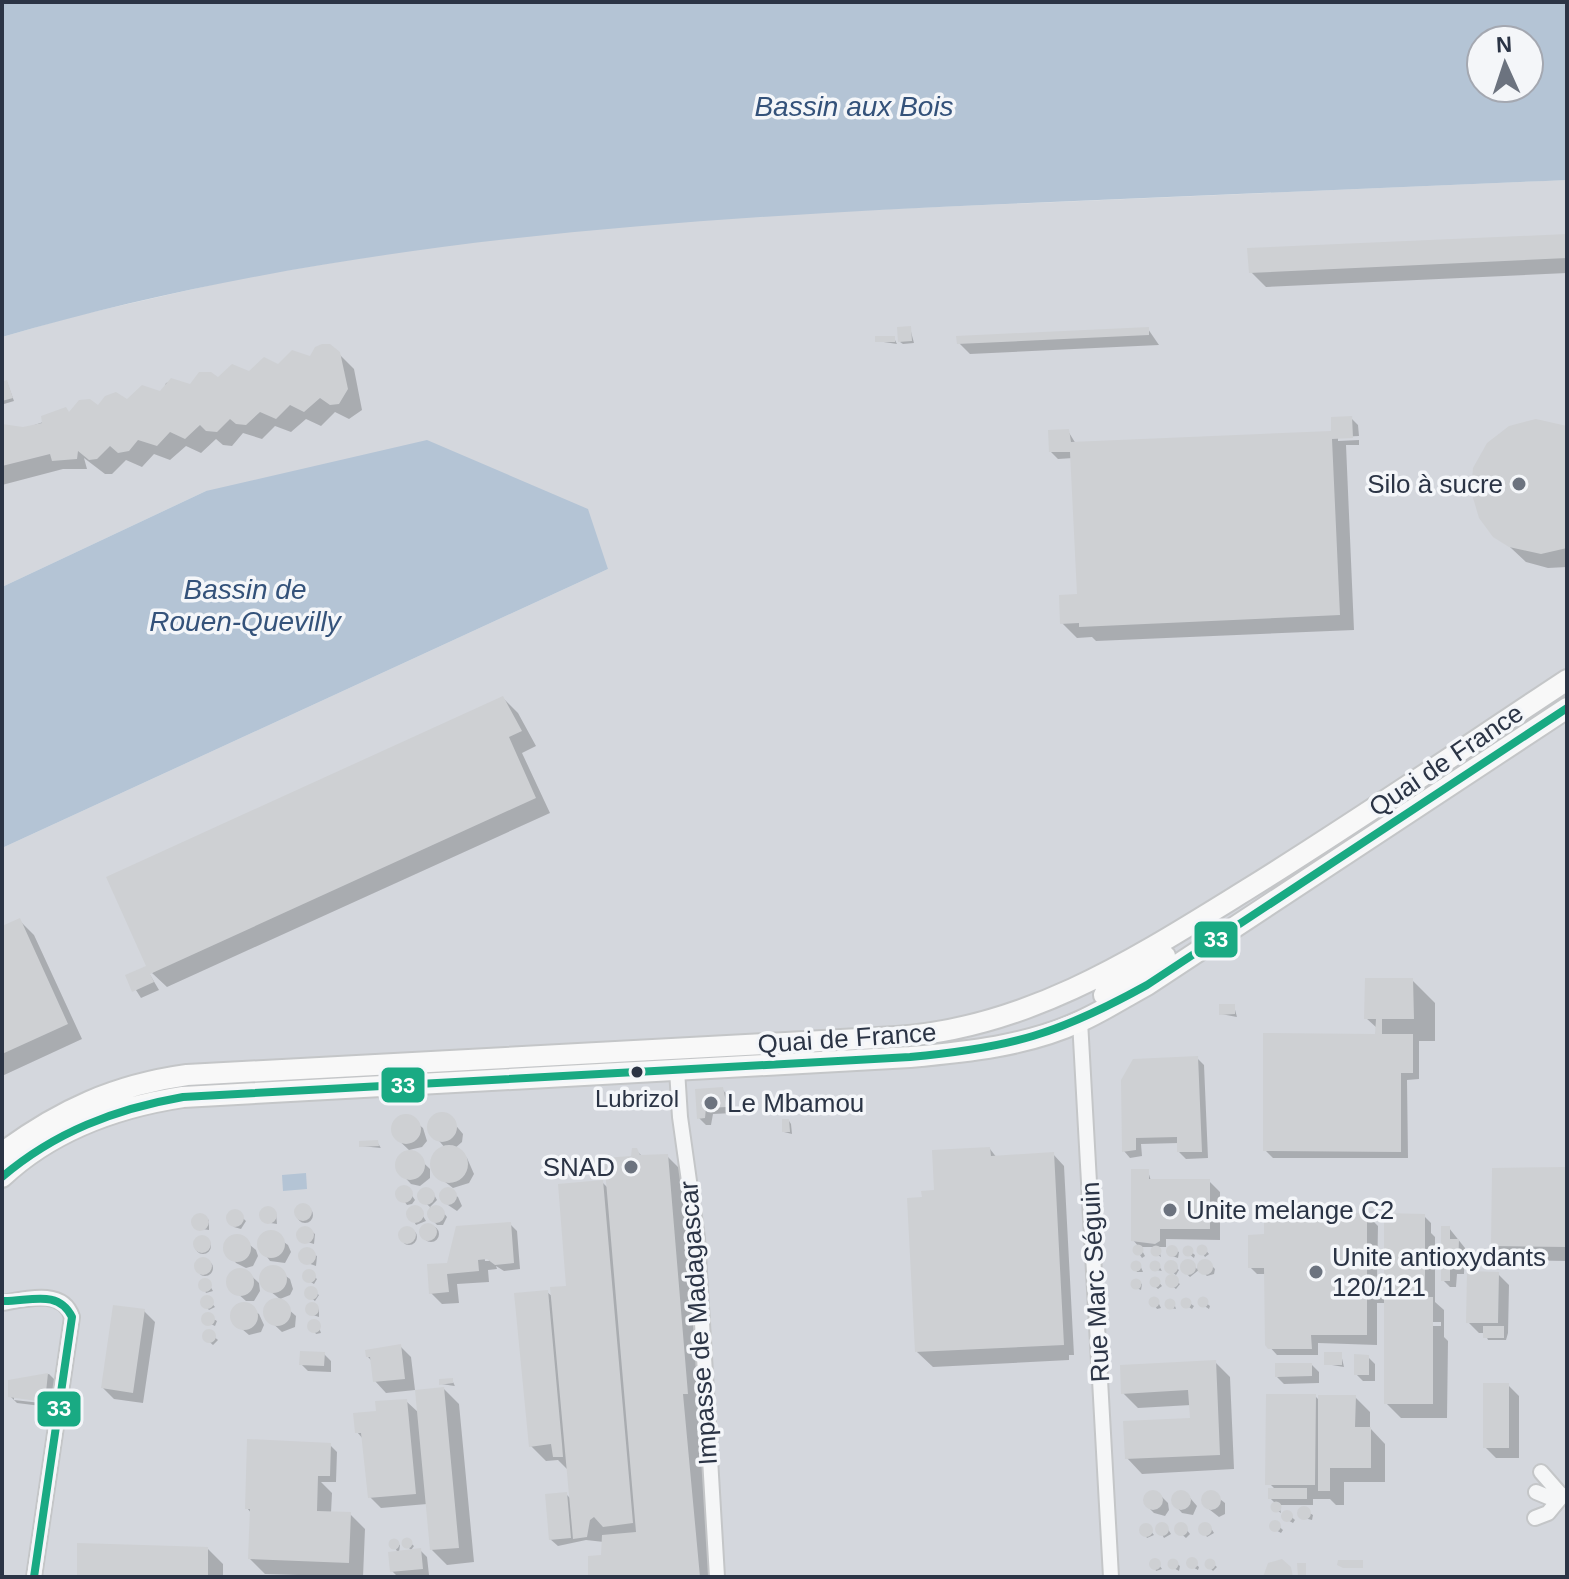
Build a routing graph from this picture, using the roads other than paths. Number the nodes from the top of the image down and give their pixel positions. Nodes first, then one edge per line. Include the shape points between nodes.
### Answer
1 (1567, 680) edge
2 (1567, 708) edge
3 (1247, 889) junction
4 (1058, 997) junction
5 (1080, 1021) junction
6 (677, 1070) junction
7 (2, 1153) edge
8 (2, 1177) edge
9 (3, 1302) edge
10 (1541, 1472) dead end
11 (1536, 1492) dead end
12 (1565, 1495) edge
13 (1535, 1518) dead end
14 (34, 1577) edge
15 (717, 1577) edge
16 (1111, 1577) edge

1 - 3 main road, Quai de France
2 - 5 main road, Quai de France via 1147,985
3 - 4 main road, Quai de France via 1128,962
3 - 5 main road via 1224,918 1099,999
4 - 5 main road via 1074,1005
4 - 7 main road, Quai de France via 990,1021 926,1035 162,1079 91,1098
5 - 6 main road, Quai de France via 972,1051
5 - 16 street, Rue Marc Séguin
6 - 8 main road, Quai de France via 337,1086 159,1101 74,1129
6 - 15 street, Impasse de Madagascar via 697,1238
9 - 14 street via 53,1298 72,1317
10 - 12 street
11 - 12 street
12 - 13 street

